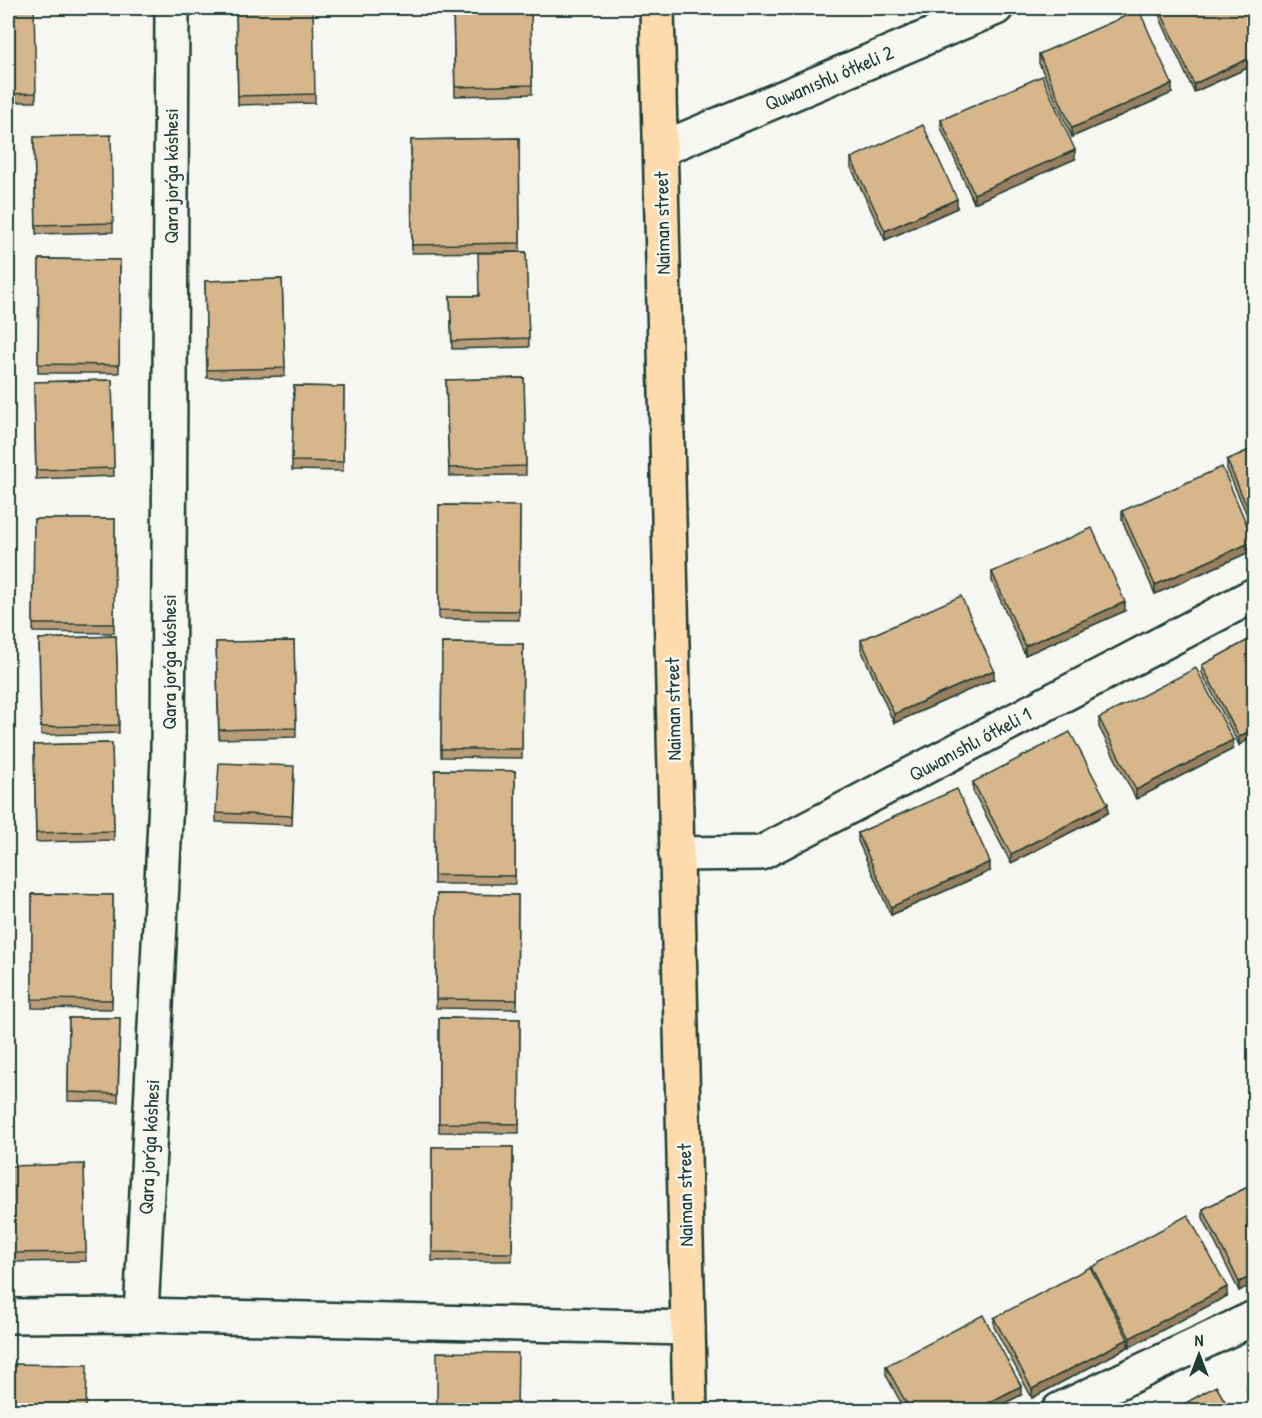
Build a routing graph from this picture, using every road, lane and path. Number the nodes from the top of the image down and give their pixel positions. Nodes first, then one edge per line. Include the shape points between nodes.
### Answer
1 (172, 8) edge
2 (657, 8) edge
3 (996, 8) edge
4 (661, 149) junction
5 (1254, 595) edge
6 (676, 854) junction
7 (141, 1315) junction
8 (8, 1316) edge
9 (1254, 1318) edge
10 (688, 1328) junction
11 (690, 1410) edge
12 (1059, 1410) edge

1 - 7 street, Qara jorǵa kóshesi via 168,758
2 - 4 main road, Naiman street
3 - 4 street, Quwanıshlı ótkeli 2
4 - 6 main road, Naiman street
5 - 6 street, Quwanıshlı ótkeli 1 via 761,853
6 - 10 main road, Naiman street
7 - 8 street
7 - 10 street
9 - 12 street
10 - 11 main road, Naiman street

